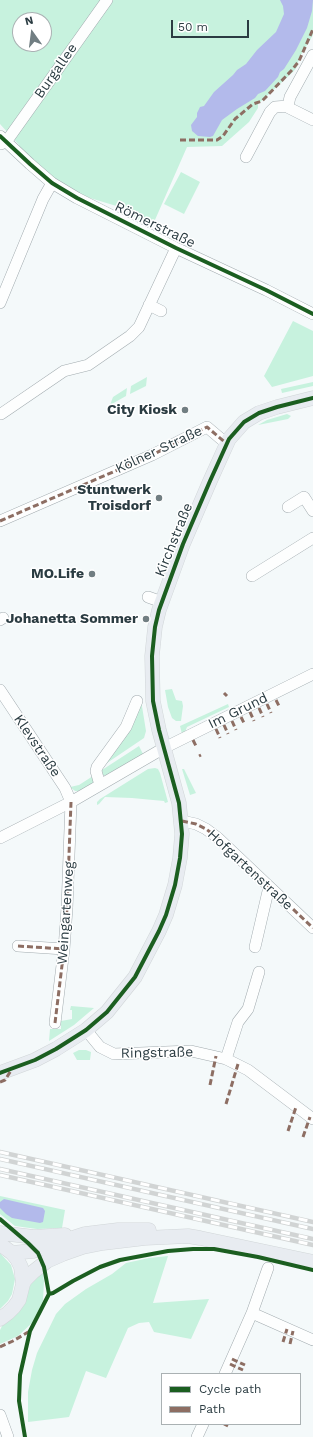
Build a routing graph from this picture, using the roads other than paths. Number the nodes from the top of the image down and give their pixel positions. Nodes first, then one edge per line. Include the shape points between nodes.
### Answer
1 (106, 0) edge
2 (313, 55) edge
3 (288, 107) junction
4 (313, 120) edge
5 (2, 141) edge
6 (246, 157) dead end
7 (52, 182) junction
8 (176, 248) junction
9 (0, 303) edge
10 (149, 305) junction
11 (161, 311) dead end
12 (313, 314) edge
13 (313, 398) edge
14 (1, 414) edge
15 (227, 444) junction
16 (288, 507) dead end
17 (313, 511) edge
18 (0, 520) edge
19 (313, 538) edge
20 (252, 576) dead end
21 (148, 597) dead end
22 (162, 602) junction
23 (313, 674) edge
24 (0, 690) edge
25 (137, 701) dead end
26 (164, 748) junction
27 (100, 785) junction
28 (71, 802) junction
29 (182, 821) junction
30 (0, 838) edge
31 (269, 887) junction
32 (313, 928) edge
33 (18, 946) dead end
34 (255, 947) dead end
35 (64, 949) junction
36 (258, 972) dead end
37 (55, 1023) dead end
38 (86, 1030) junction
39 (226, 1059) junction
40 (0, 1073) edge
41 (313, 1119) edge
42 (0, 1233) edge
43 (85, 1234) junction
44 (188, 1236) junction
45 (0, 1244) edge
46 (12, 1252) junction
47 (313, 1262) edge
48 (268, 1268) dead end
49 (23, 1284) junction
50 (252, 1313) junction
51 (0, 1319) edge
52 (313, 1340) edge
53 (225, 1373) edge
54 (0, 1415) edge
55 (203, 1425) edge
56 (8, 1437) edge
57 (197, 1437) edge

1 - 5 street, Burgallee
2 - 3 street via 290,97
3 - 4 street
3 - 6 street via 275,107 270,112
5 - 7 street, Römerstraße
7 - 8 street, Römerstraße via 104,213
7 - 9 street
8 - 10 street
8 - 12 street, Römerstraße
10 - 11 street
10 - 14 street via 139,327 130,336 88,365 64,370
13 - 15 main road, Kirchstraße via 259,413 244,422
15 - 18 street, Kölner Straße via 207,427 152,455
15 - 22 main road, Kirchstraße via 183,544
16 - 17 street via 304,497
19 - 20 street
21 - 22 street
22 - 26 main road, Kirchstraße via 155,627 152,670 153,701
23 - 26 street, Im Grund
24 - 28 street, Klevstraße via 65,788
25 - 27 street via 126,727 96,771
26 - 27 street
26 - 29 main road, Kirchstraße
27 - 28 street
28 - 30 street
28 - 35 street, Weingartenweg
29 - 31 street, Hofgartenstraße via 192,822 218,838
29 - 38 main road, Kirchstraße via 177,877 159,931 132,980 107,1012
31 - 32 street, Hofgartenstraße
31 - 34 street
33 - 35 street
35 - 37 street, Weingartenweg
36 - 39 street via 248,1009 238,1022
38 - 39 street, Ringstraße via 100,1047 114,1054 191,1051
38 - 40 main road, Kirchstraße via 47,1054
39 - 41 street, Ringstraße via 248,1070
42 - 43 main road via 34,1237
43 - 44 main road via 150,1230
43 - 46 main road via 33,1251
44 - 47 main road
44 - 49 main road via 145,1238 83,1247 47,1261
45 - 46 main road
46 - 49 main road via 21,1267
48 - 50 street
49 - 51 main road via 16,1304
50 - 52 street
50 - 53 street
54 - 56 street
55 - 57 street

